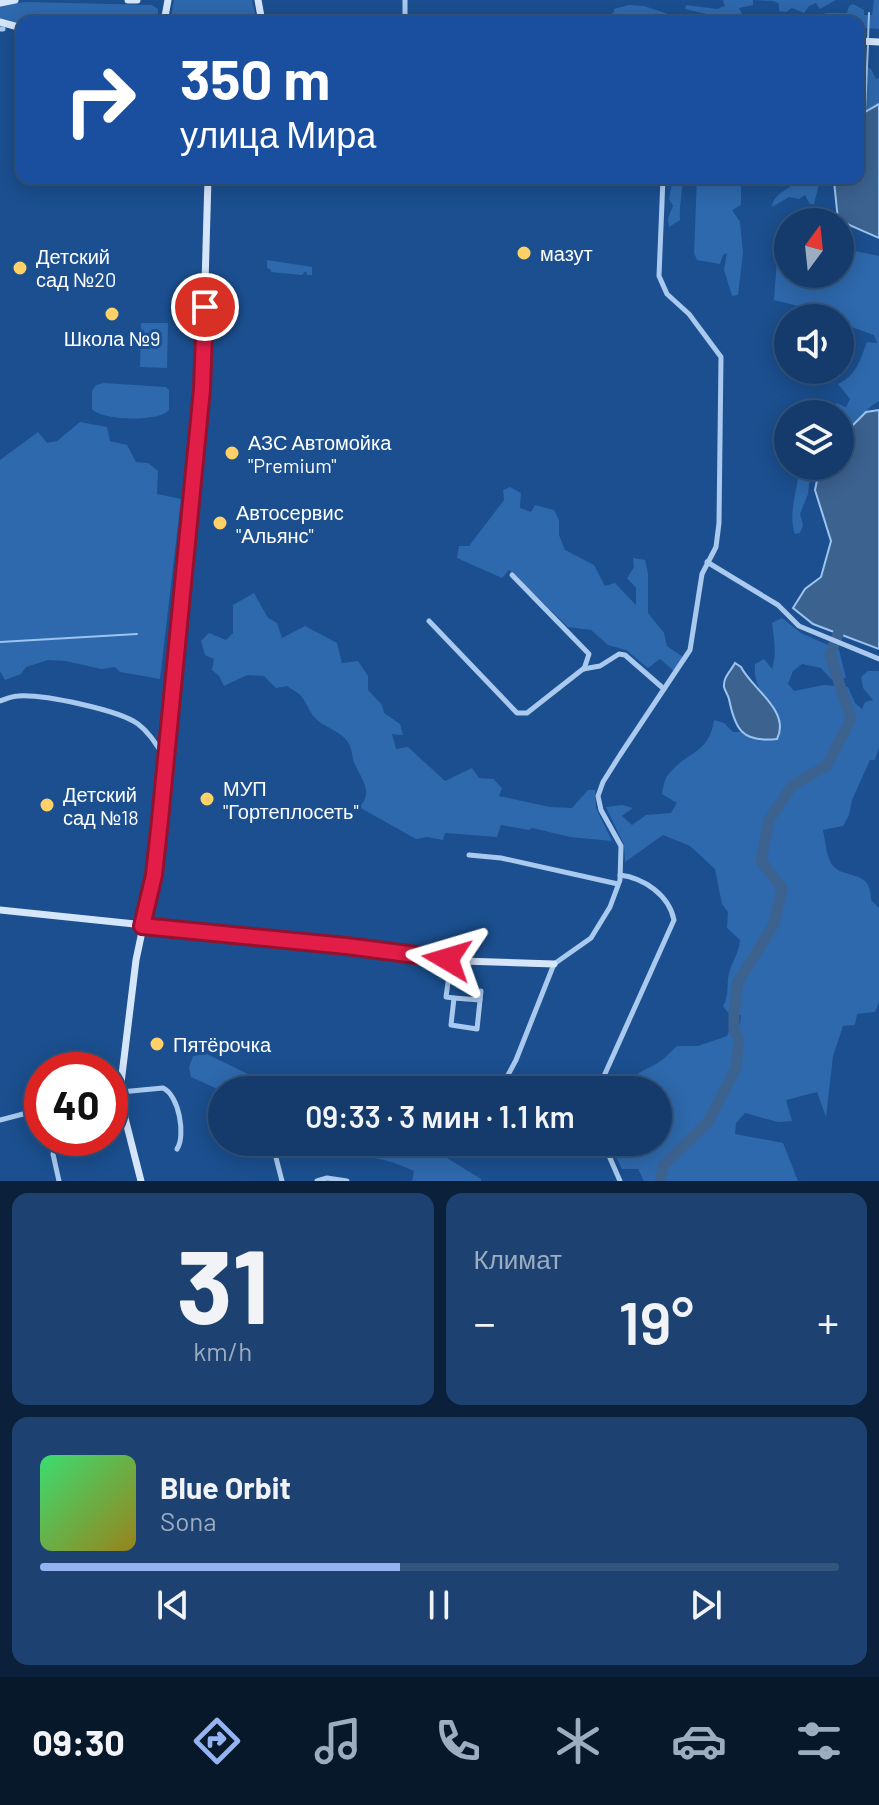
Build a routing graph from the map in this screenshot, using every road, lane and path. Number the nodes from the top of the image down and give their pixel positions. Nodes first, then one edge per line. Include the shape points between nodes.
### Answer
1 (15, 0) edge
2 (128, 0) edge
3 (137, 0) edge
4 (0, 3) edge
5 (208, 184) edge
6 (663, 184) edge
7 (707, 561) junction
8 (512, 575) dead end
9 (429, 621) dead end
10 (879, 659) edge
11 (583, 669) junction
12 (664, 689) junction
13 (0, 701) edge
14 (165, 759) junction
15 (469, 855) dead end
16 (620, 875) junction
17 (618, 884) junction
18 (0, 910) edge
19 (142, 926) junction
20 (451, 960) junction
21 (554, 964) junction
22 (481, 991) dead end
23 (454, 998) junction
24 (480, 1000) junction
25 (126, 1052) edge
26 (507, 1076) edge
27 (604, 1076) edge
28 (128, 1091) edge
29 (24, 1114) edge
30 (0, 1120) edge
31 (128, 1123) edge
32 (177, 1149) dead end
33 (53, 1156) edge
34 (276, 1156) edge
35 (609, 1156) edge
36 (59, 1181) edge
37 (141, 1181) edge
38 (282, 1181) edge
39 (317, 1181) edge
40 (347, 1181) edge
41 (620, 1181) edge

1 - 4 main road
2 - 3 main road
5 - 14 main road via 202,389
6 - 7 street via 662,286 721,357 719,523 716,547
7 - 10 street via 778,605 799,626
7 - 12 street via 690,650
8 - 11 street via 589,654
9 - 11 street via 517,713 543,703
11 - 12 street via 625,655
12 - 16 street via 598,796 621,846
13 - 14 street via 30,696 120,715 148,733
14 - 19 main road via 154,875
15 - 17 street
16 - 17 street
16 - 27 street via 645,881 674,920
17 - 21 street via 591,938
18 - 19 main road
19 - 20 main road
19 - 25 main road
20 - 21 main road
20 - 23 street via 446,997
21 - 26 street
22 - 24 street
23 - 24 street
23 - 24 street via 451,1025 477,1029
28 - 32 street via 163,1088 174,1096 181,1130
29 - 30 street
31 - 37 main road
33 - 36 street
34 - 38 street
35 - 41 street
39 - 40 street

